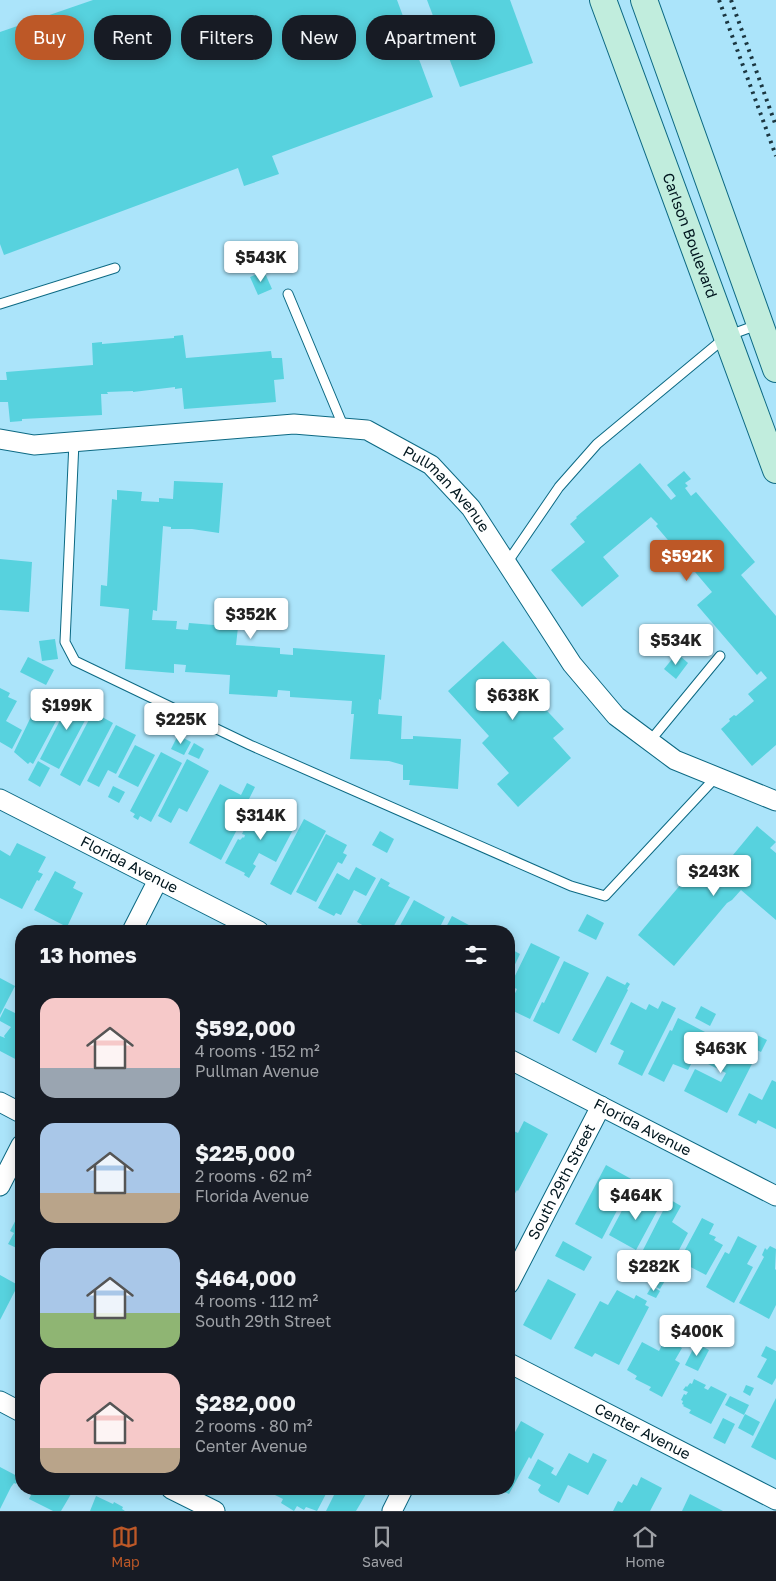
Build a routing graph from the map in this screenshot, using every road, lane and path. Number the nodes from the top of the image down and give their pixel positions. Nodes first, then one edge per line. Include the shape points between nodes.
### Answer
1 (603, 0) edge
2 (644, 0) edge
3 (115, 268) dead end
4 (288, 294) dead end
5 (0, 304) edge
6 (760, 324) junction
7 (727, 336) junction
8 (776, 369) edge
9 (344, 428) junction
10 (0, 439) edge
11 (74, 442) junction
12 (776, 470) edge
13 (507, 563) junction
14 (720, 656) dead end
15 (650, 741) junction
16 (716, 777) junction
17 (0, 799) edge
18 (776, 800) edge
19 (158, 880) junction
20 (135, 925) edge
21 (247, 925) edge
22 (515, 1062) edge
23 (0, 1102) edge
24 (601, 1106) junction
25 (15, 1110) edge
26 (15, 1157) edge
27 (0, 1186) edge
28 (776, 1196) edge
29 (515, 1272) edge
30 (515, 1366) edge
31 (0, 1401) edge
32 (15, 1409) edge
33 (183, 1495) edge
34 (400, 1495) edge
35 (776, 1500) edge
36 (215, 1511) edge
37 (392, 1511) edge

1 - 7 main road, Carlson Boulevard
2 - 6 main road
3 - 5 lane
4 - 9 lane
6 - 7 lane
6 - 8 main road
7 - 12 main road, Carlson Boulevard
7 - 13 lane via 596,444 559,487
9 - 11 street, Pullman Avenue via 294,424
9 - 13 street, Pullman Avenue via 367,430 431,465 471,508
10 - 11 street, Pullman Avenue via 34,445
11 - 16 lane via 65,642 75,661 259,749 570,886 605,896
13 - 15 street, Pullman Avenue via 572,664 616,716
14 - 15 lane
15 - 16 street, Pullman Avenue via 675,760
16 - 18 street, Pullman Avenue
17 - 19 street, Florida Avenue
19 - 20 street
19 - 21 street, Florida Avenue
22 - 24 street, Florida Avenue
23 - 25 street
24 - 28 street, Florida Avenue
24 - 29 street, South 29th Street
26 - 27 street
30 - 35 street, Center Avenue
31 - 32 street
33 - 36 street
34 - 37 street

